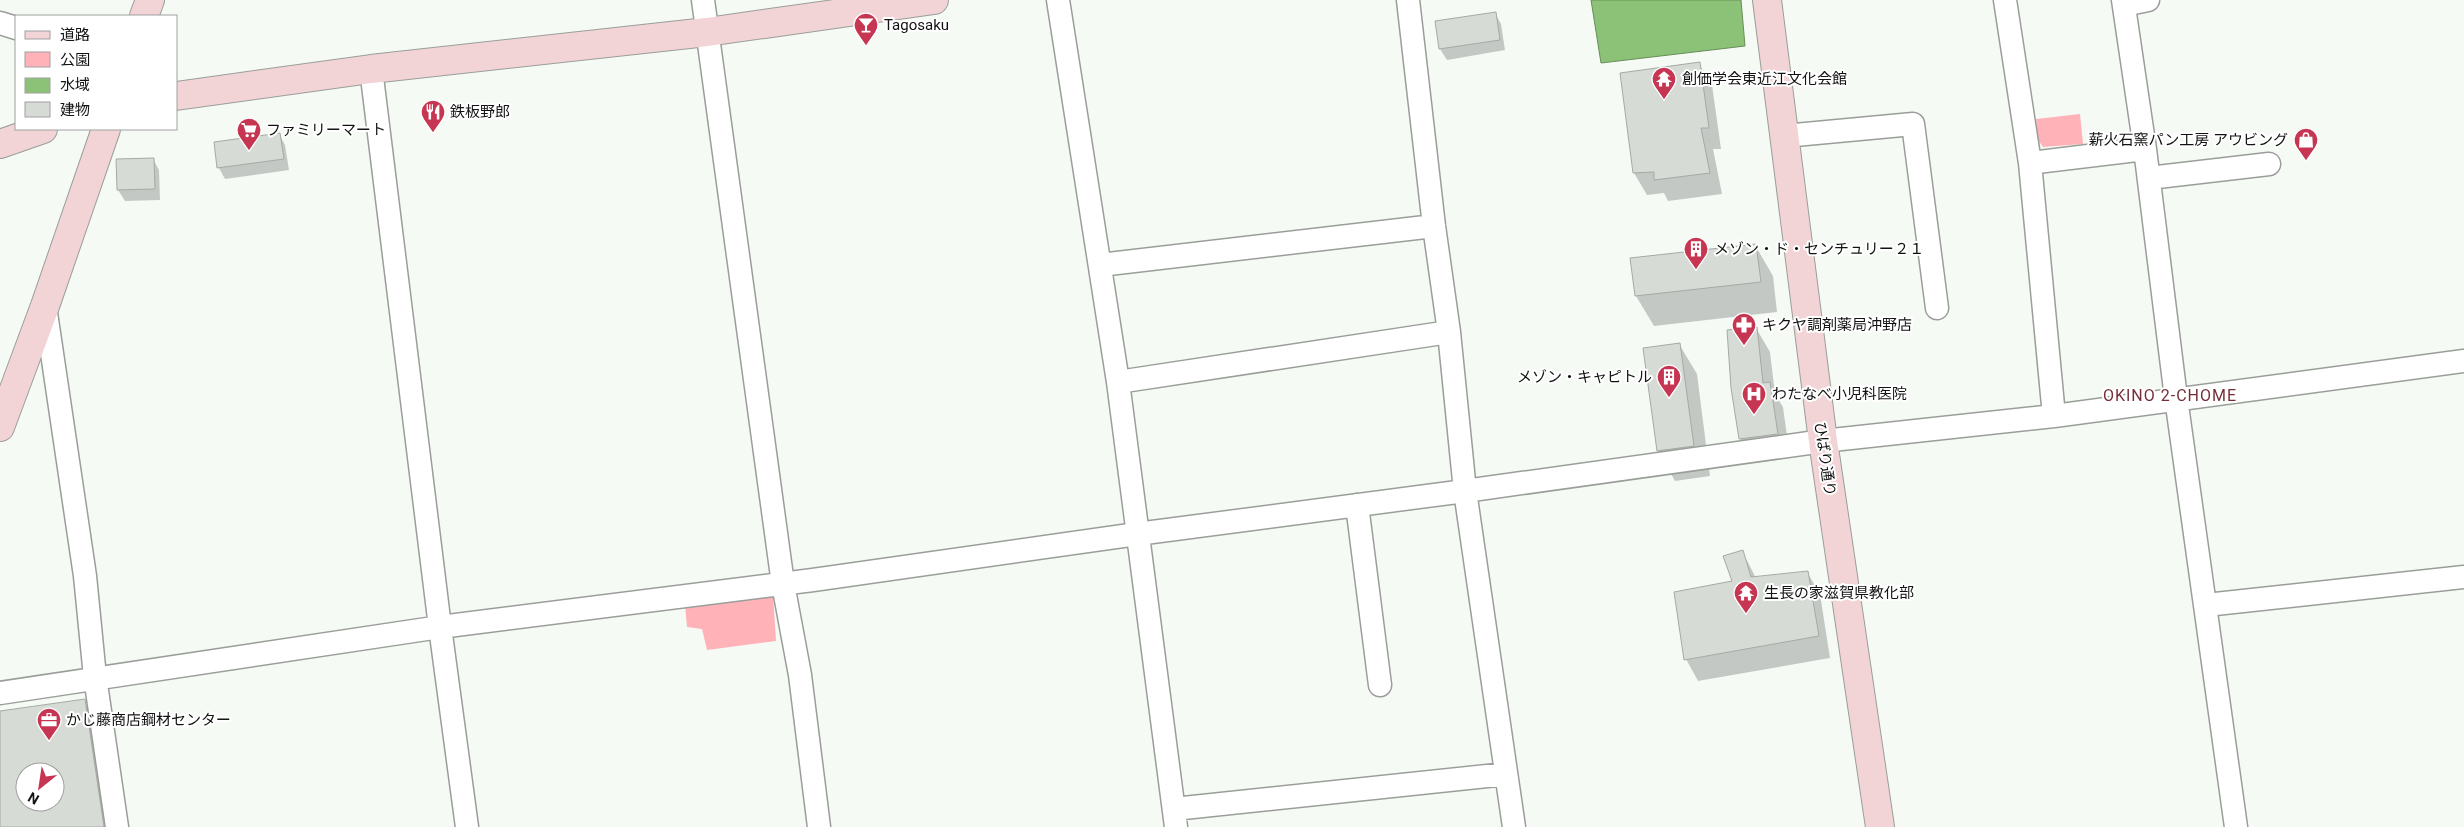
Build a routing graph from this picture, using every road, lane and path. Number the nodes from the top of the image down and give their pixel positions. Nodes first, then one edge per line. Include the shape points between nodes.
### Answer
1 (150, 0) edge
2 (703, 0) edge
3 (934, 0) edge
4 (1058, 0) edge
5 (1408, 0) edge
6 (1767, 0) edge
7 (2005, 0) edge
8 (2148, 0) edge
9 (2124, 2) edge
10 (144, 15) edge
11 (0, 23) edge
12 (15, 28) edge
13 (707, 32) junction
14 (371, 69) junction
15 (178, 96) edge
16 (40, 130) edge
17 (106, 130) edge
18 (1784, 136) junction
19 (0, 144) edge
20 (2145, 149) junction
21 (2030, 164) junction
22 (2269, 164) dead end
23 (2149, 178) junction
24 (1434, 226) junction
25 (1100, 265) junction
26 (45, 306) junction
27 (1937, 308) dead end
28 (1450, 332) junction
29 (2464, 361) edge
30 (1118, 382) junction
31 (2176, 398) junction
32 (2054, 416) junction
33 (0, 427) edge
34 (1822, 441) junction
35 (1465, 491) junction
36 (1357, 505) junction
37 (1137, 534) junction
38 (2464, 577) edge
39 (784, 584) junction
40 (2206, 605) junction
41 (440, 626) junction
42 (95, 677) junction
43 (1380, 685) dead end
44 (0, 693) edge
45 (1506, 774) junction
46 (1175, 818) edge
47 (117, 827) edge
48 (467, 827) edge
49 (819, 827) edge
50 (1514, 827) edge
51 (1880, 827) edge
52 (2236, 827) edge

1 - 10 street
2 - 13 street
3 - 13 street
4 - 25 street
5 - 24 street
6 - 18 street, ひばり通り
7 - 21 street
8 - 9 street
9 - 20 street
11 - 12 street
13 - 14 street
13 - 39 street
14 - 15 street
14 - 41 street
16 - 19 street
17 - 26 street
18 - 27 street via 1913,124
18 - 34 street, ひばり通り
20 - 21 street
20 - 23 street
21 - 32 street
22 - 23 street
23 - 31 street
24 - 25 street
24 - 28 street
25 - 30 street
26 - 33 street
26 - 42 street via 85,576
28 - 30 street
28 - 35 street
29 - 31 street
30 - 37 street
31 - 32 street
31 - 40 street
32 - 34 street
34 - 35 street
34 - 51 street, ひばり通り
35 - 36 street
35 - 45 street
36 - 37 street
36 - 43 street
37 - 39 street
37 - 46 street
38 - 40 street
39 - 41 street
39 - 49 street via 800,675
40 - 52 street
41 - 42 street
41 - 48 street
42 - 44 street
42 - 47 street
45 - 46 street
45 - 50 street

